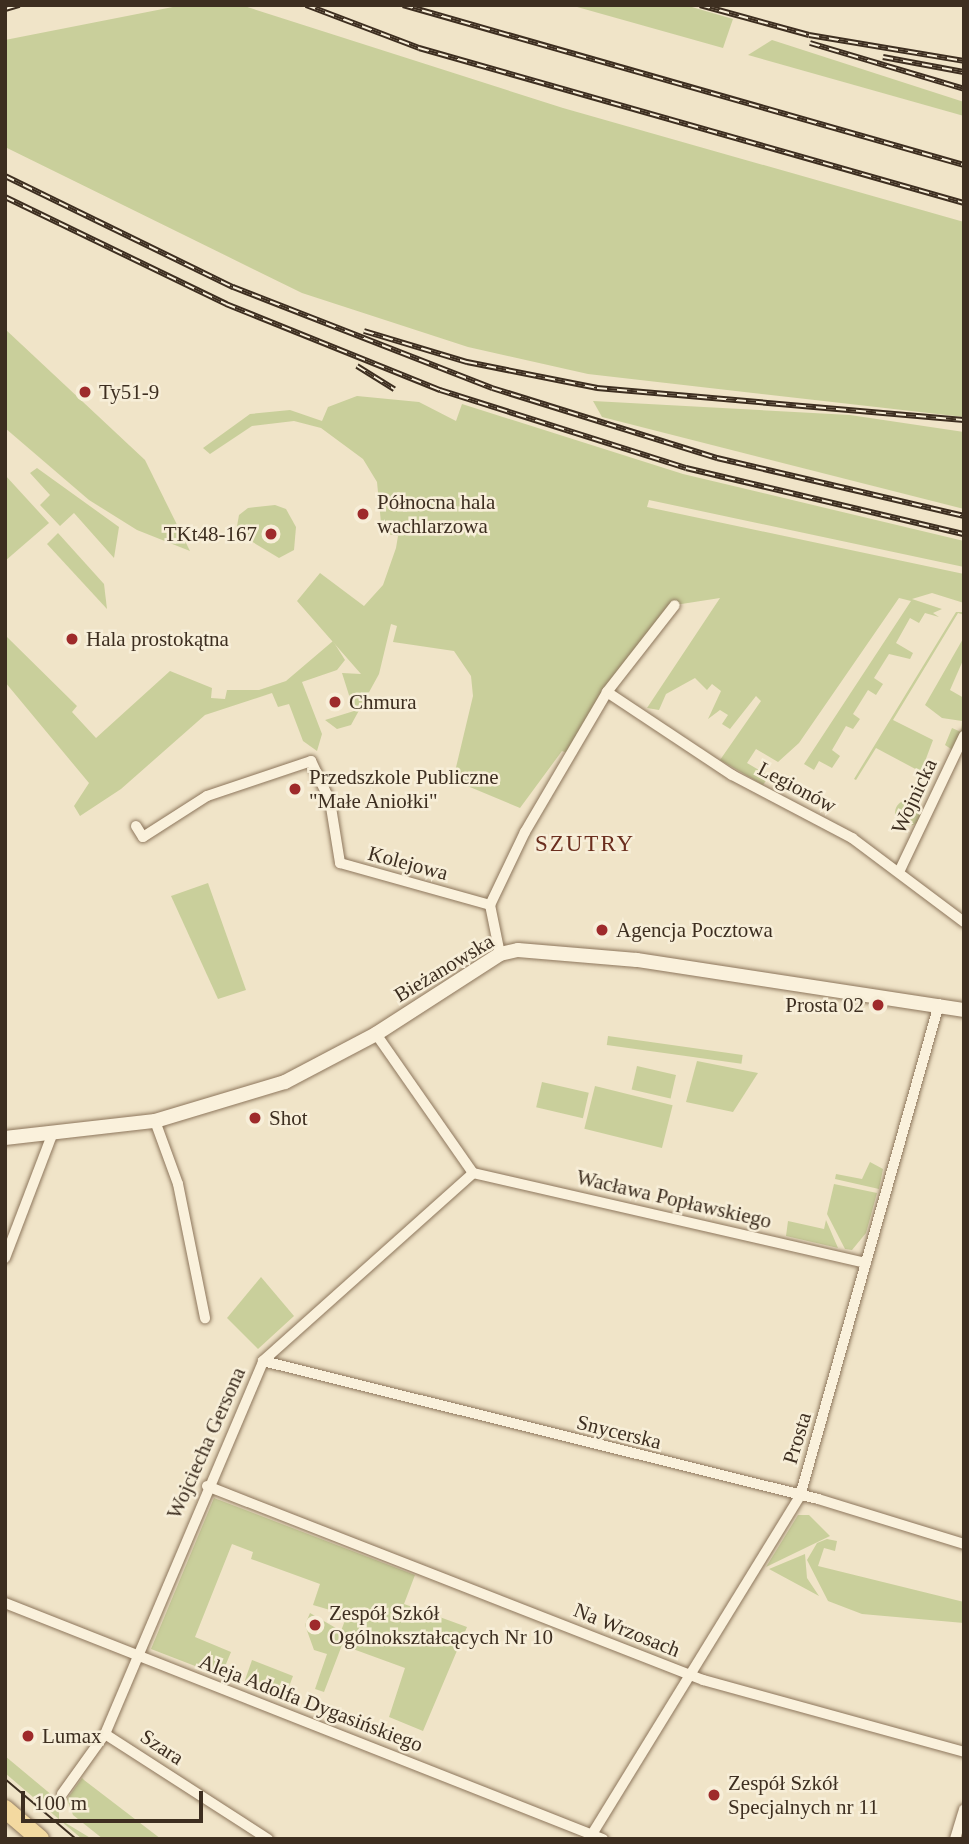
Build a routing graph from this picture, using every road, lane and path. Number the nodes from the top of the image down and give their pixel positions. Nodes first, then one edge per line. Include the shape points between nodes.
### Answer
1 (675, 605) dead end
2 (607, 692) junction
3 (964, 736) edge
4 (136, 827) dead end
5 (899, 872) junction
6 (490, 905) junction
7 (964, 922) edge
8 (500, 954) junction
9 (939, 1004) junction
10 (964, 1010) edge
11 (376, 1034) junction
12 (155, 1121) junction
13 (54, 1132) junction
14 (5, 1138) edge
15 (473, 1173) junction
16 (5, 1258) edge
17 (866, 1263) junction
18 (205, 1318) dead end
19 (263, 1361) junction
20 (207, 1486) junction
21 (800, 1496) junction
22 (964, 1544) edge
23 (5, 1603) edge
24 (137, 1656) junction
25 (690, 1675) junction
26 (105, 1734) junction
27 (964, 1752) edge
28 (62, 1794) dead end
29 (964, 1809) edge
30 (5, 1810) edge
31 (595, 1837) edge
32 (40, 1839) edge
33 (268, 1839) edge
34 (955, 1839) edge

1 - 2 street
2 - 5 street, Legionów
2 - 6 street
3 - 5 street, Wojnicka
4 - 6 street, Kolejowa via 144,837 207,796 311,761 330,801 341,863
5 - 7 street, Legionów
6 - 8 street
8 - 9 street, Bieżanowska via 562,951
8 - 11 street, Bieżanowska
9 - 10 street, Bieżanowska
9 - 17 street, Prosta
11 - 12 street, Bieżanowska via 285,1082
11 - 15 street
12 - 13 street, Bieżanowska
12 - 18 street via 178,1184
13 - 14 street, Bieżanowska
13 - 16 street
15 - 17 street, Wacława Popławskiego
15 - 19 street, Wojciecha Gersona
17 - 21 street, Prosta
19 - 20 street, Wojciecha Gersona
19 - 21 street, Snycerska
20 - 24 street, Wojciecha Gersona
20 - 25 street, Na Wrzosach
21 - 22 street, Snycerska
21 - 25 street, Prosta
23 - 24 street, Aleja Adolfa Dygasińskiego
24 - 26 street, Wojciecha Gersona
24 - 31 street, Aleja Adolfa Dygasińskiego
25 - 27 street, Na Wrzosach
25 - 31 street, Prosta
26 - 28 street, Wojciecha Gersona
26 - 33 street, Szara
29 - 34 street
30 - 32 main road

